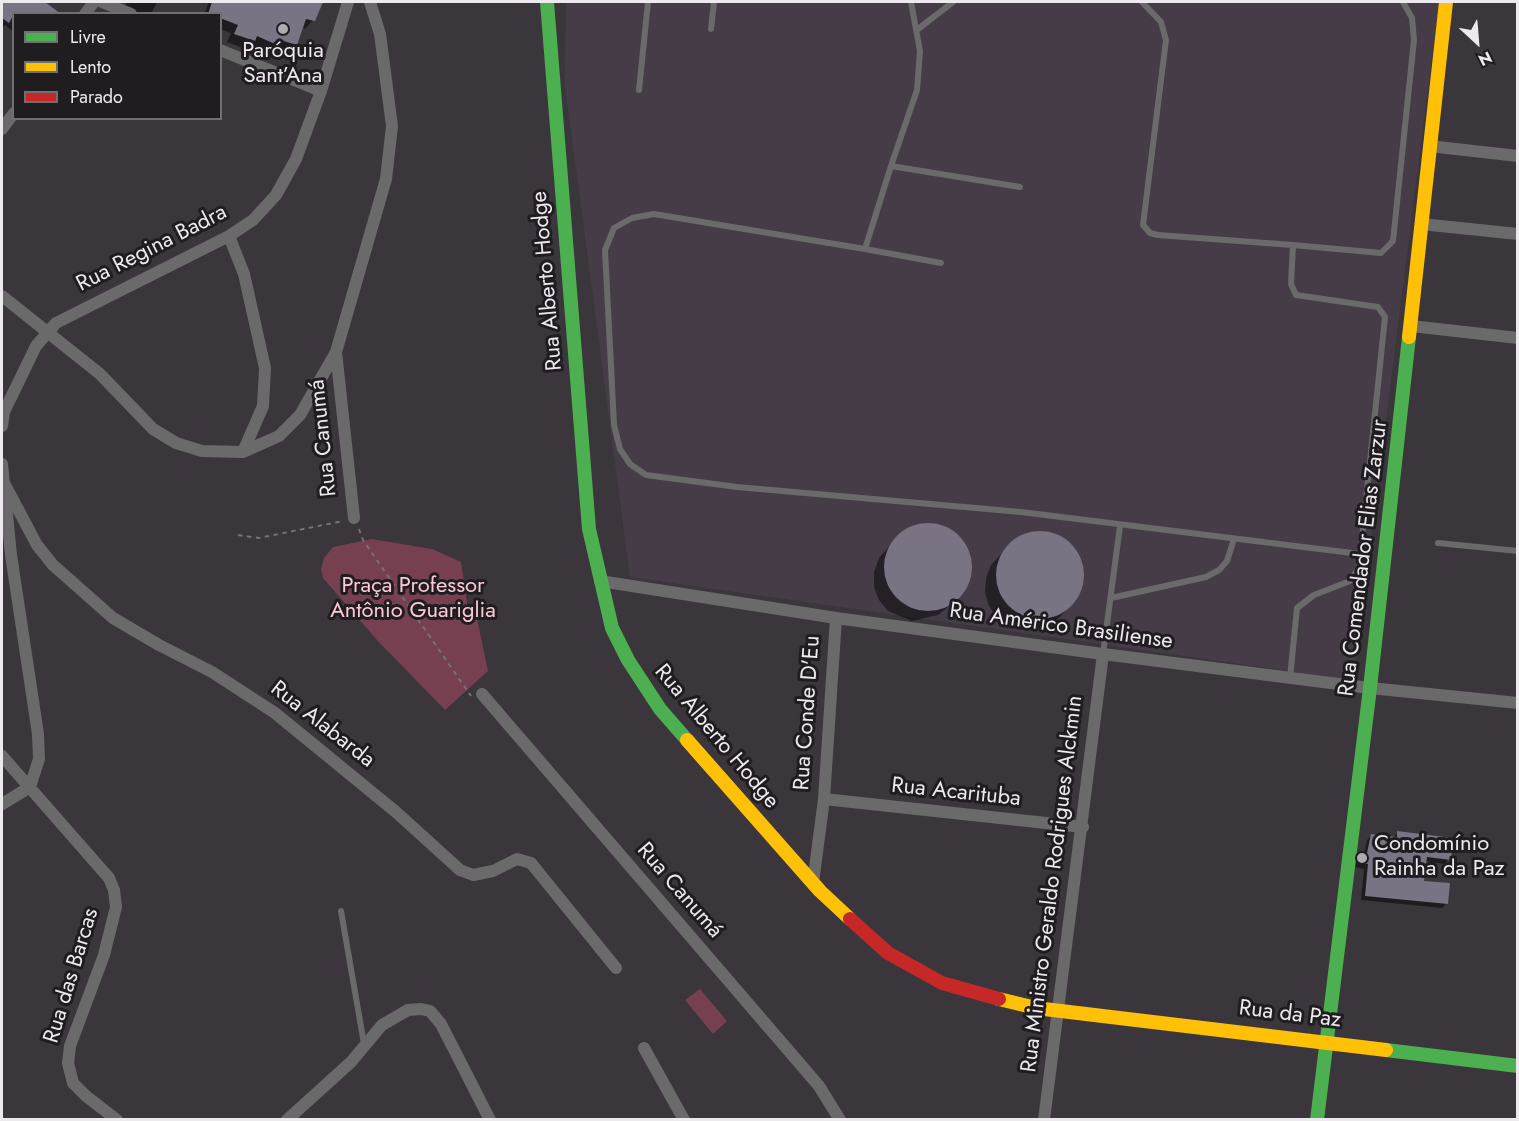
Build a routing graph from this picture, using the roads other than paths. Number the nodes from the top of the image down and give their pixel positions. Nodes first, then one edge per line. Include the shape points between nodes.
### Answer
1 (102, 2) edge
2 (348, 2) edge
3 (370, 2) edge
4 (548, 2) edge
5 (648, 2) edge
6 (714, 2) edge
7 (911, 2) edge
8 (953, 2) edge
9 (1142, 2) edge
10 (1403, 2) edge
11 (1446, 2) edge
12 (126, 12) edge
13 (711, 29) dead end
14 (918, 29) junction
15 (222, 51) edge
16 (639, 90) dead end
17 (321, 91) junction
18 (12, 115) edge
19 (2, 129) edge
20 (1430, 146) junction
21 (1518, 156) edge
22 (891, 165) junction
23 (1020, 187) dead end
24 (1421, 224) junction
25 (1518, 234) edge
26 (229, 236) junction
27 (1293, 245) junction
28 (865, 249) junction
29 (942, 263) dead end
30 (2, 296) edge
31 (1412, 326) junction
32 (47, 331) junction
33 (1518, 338) edge
34 (336, 352) junction
35 (2, 426) edge
36 (243, 452) junction
37 (2, 464) edge
38 (3, 481) junction
39 (354, 518) road end
40 (1120, 526) junction
41 (1234, 539) junction
42 (1438, 543) dead end
43 (1518, 551) edge
44 (1360, 554) junction
45 (600, 581) junction
46 (1111, 598) junction
47 (836, 618) junction
48 (1103, 654) junction
49 (1290, 678) junction
50 (1370, 688) junction
51 (482, 694) dead end
52 (1518, 703) edge
53 (2, 756) edge
54 (30, 787) junction
55 (824, 799) junction
56 (2, 804) edge
57 (1083, 827) junction
58 (813, 883) junction
59 (341, 911) dead end
60 (616, 968) dead end
61 (1057, 1010) junction
62 (1326, 1041) junction
63 (364, 1045) junction
64 (644, 1048) dead end
65 (1518, 1066) edge
66 (117, 1119) edge
67 (287, 1119) edge
68 (490, 1119) edge
69 (684, 1119) edge
70 (840, 1119) edge
71 (1044, 1119) edge
72 (1317, 1119) edge

1 - 12 street
2 - 17 street, Rua Regina Badra
3 - 34 street via 387,79 392,126 390,153
4 - 45 street, Rua Alberto Hodge via 589,529
5 - 16 lane
6 - 13 lane
7 - 14 lane
8 - 14 lane
9 - 27 lane via 1161,21 1166,40 1142,220 1146,230 1158,235
10 - 27 lane via 1412,18 1414,39 1393,242 1382,254
11 - 20 street, Rua Comendador Elias Zarzur
14 - 22 lane via 917,90
15 - 17 street
17 - 26 street, Rua Regina Badra via 296,159 276,195 253,220
18 - 19 street
20 - 21 street
20 - 24 street, Rua Comendador Elias Zarzur
22 - 23 lane
22 - 28 lane
24 - 25 street
24 - 31 street, Rua Comendador Elias Zarzur
26 - 32 street, Rua Regina Badra via 66,316
26 - 36 street via 244,274 265,368 263,406
27 - 44 lane via 1291,284 1296,295 1378,307 1385,317
28 - 29 lane
28 - 40 lane via 654,214 632,218 614,228 605,250 614,425 620,449 630,464 646,475 736,487 1021,512
30 - 32 street
31 - 33 street
31 - 50 street, Rua Comendador Elias Zarzur
32 - 35 street, Rua Regina Badra via 4,412
32 - 36 street via 100,374 153,429 202,451
34 - 36 street via 300,415 279,436
34 - 39 street, Rua Canumá
37 - 38 street
38 - 54 street via 38,734 39,759
38 - 60 street, Rua Alabarda via 37,545 53,566 113,618 222,678 275,713 460,870 473,875 493,871 517,859 531,863
40 - 41 lane
40 - 46 lane
41 - 44 lane
41 - 46 lane via 1227,561 1206,577
42 - 43 lane
44 - 49 lane via 1359,567 1350,581 1314,595 1297,608
45 - 47 street, Rua Américo Brasiliense
45 - 58 street, Rua Alberto Hodge via 612,628 660,709
46 - 48 lane
47 - 48 street, Rua Américo Brasiliense
47 - 55 street, Rua Conde D'Eu
48 - 49 street, Rua Américo Brasiliense
48 - 57 street, Rua Ministro Geraldo Rodrigues Alckmin
49 - 50 street, Rua Américo Brasiliense
50 - 52 street, Rua Américo Brasiliense
50 - 62 street, Rua Comendador Elias Zarzur
51 - 70 street, Rua Canumá via 819,1086
53 - 54 street, Rua das Barcas
54 - 56 street
54 - 66 street, Rua das Barcas via 109,878 114,890 116,907 104,955 70,1046 68,1063 73,1083
55 - 57 street, Rua Acarituba
55 - 58 street, Rua Conde D'Eu
57 - 61 street, Rua Ministro Geraldo Rodrigues Alckmin
58 - 61 street, Rua Alberto Hodge via 873,942 942,983 988,998
59 - 63 lane
61 - 62 street, Rua da Paz
61 - 71 street, Rua Ministro Geraldo Rodrigues Alckmin
62 - 65 street, Rua da Paz
62 - 72 street, Rua Comendador Elias Zarzur
63 - 67 street
63 - 68 street via 394,1017 408,1010 430,1011 441,1024
64 - 69 street

